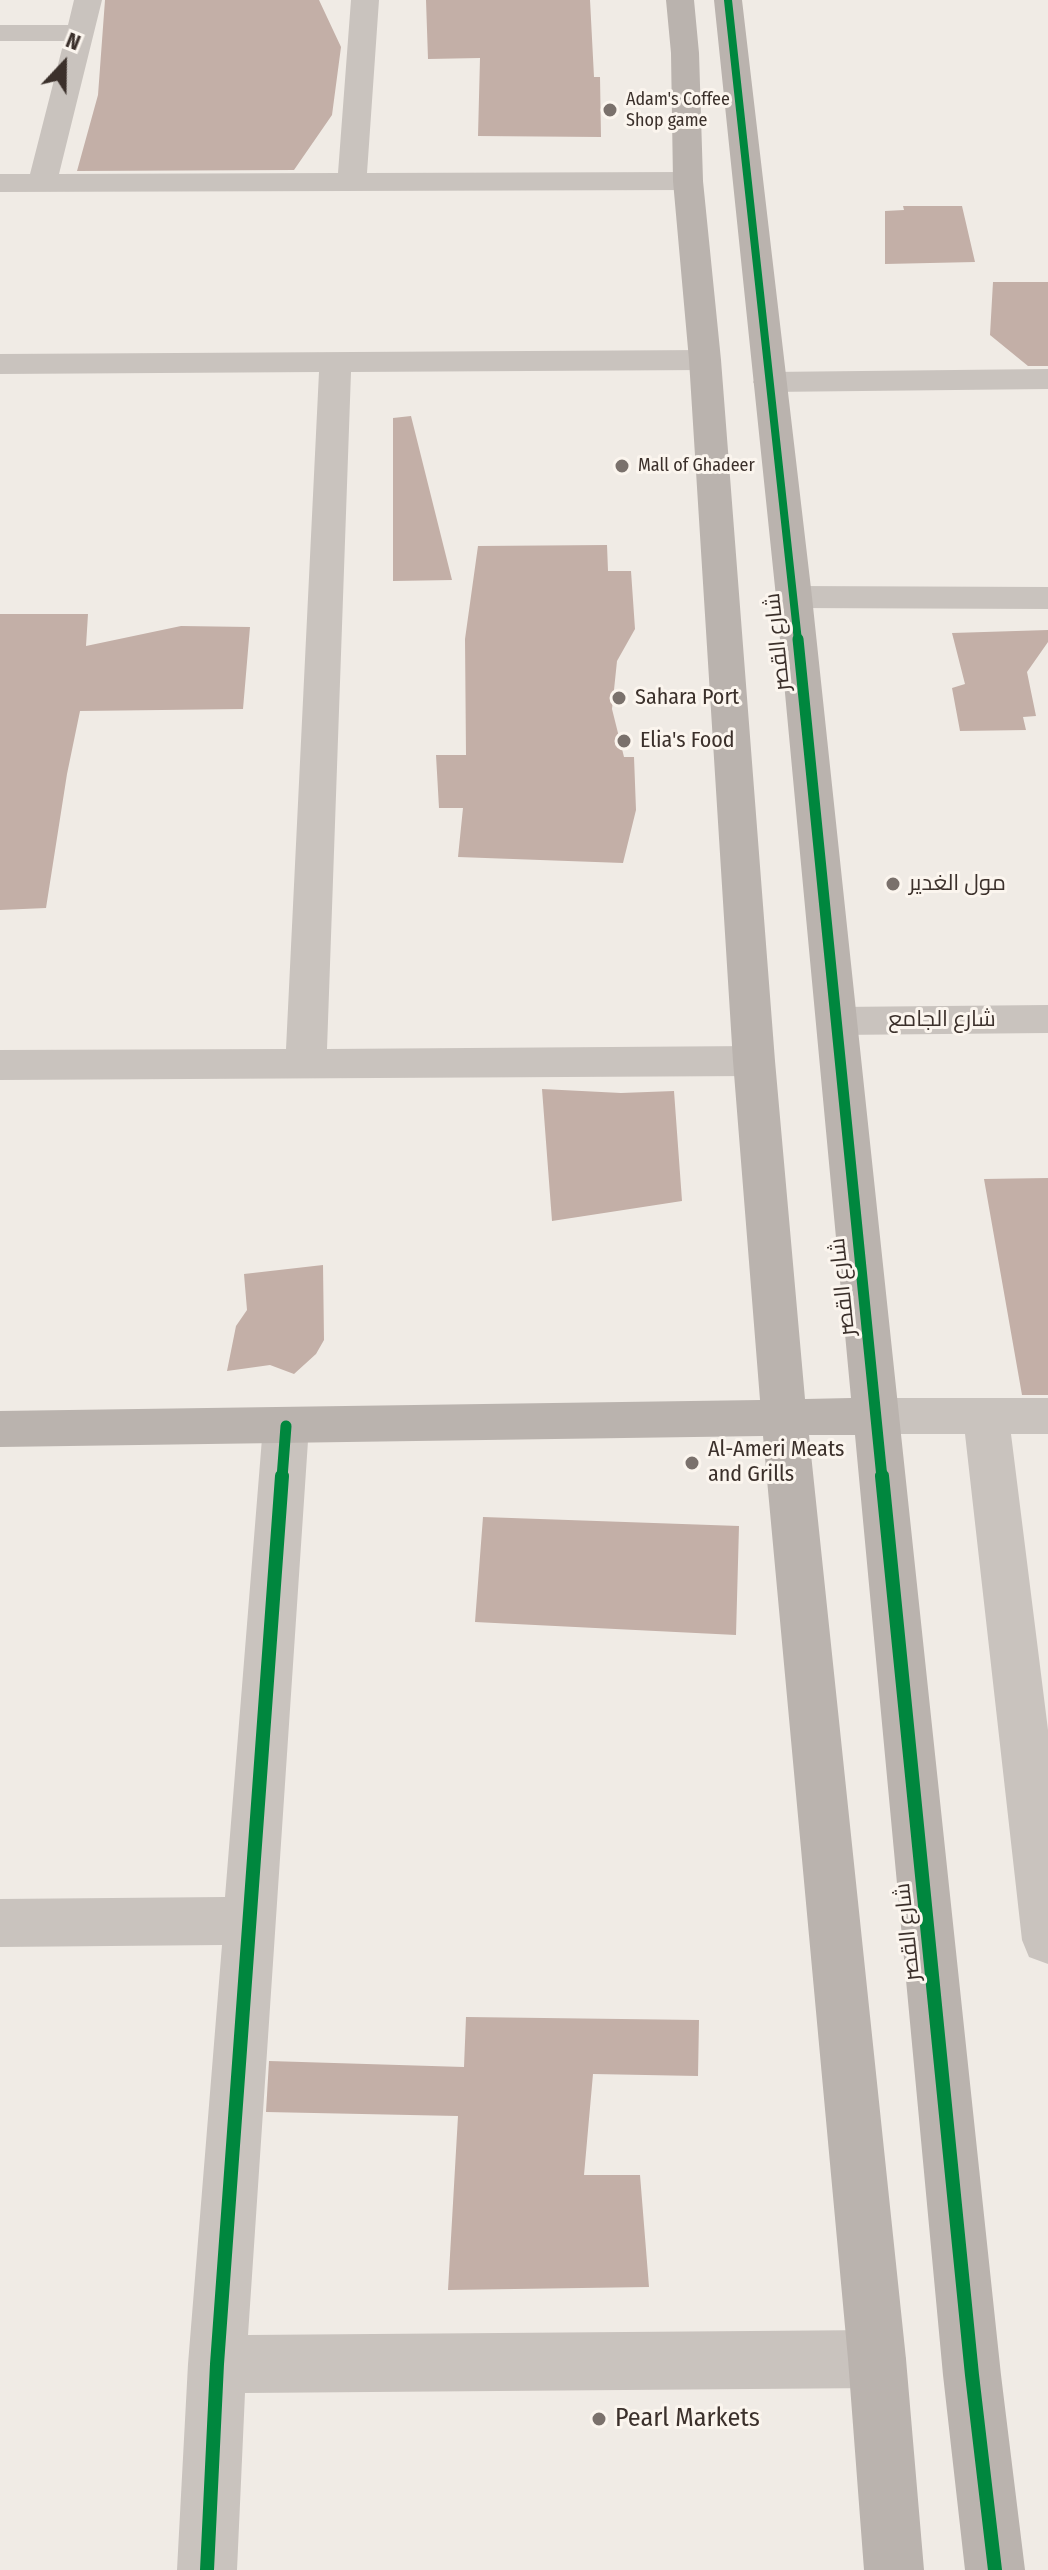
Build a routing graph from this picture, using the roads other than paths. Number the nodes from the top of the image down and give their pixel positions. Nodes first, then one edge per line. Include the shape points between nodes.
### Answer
1 (88, 0) edge
2 (365, 0) edge
3 (729, 9) edge
4 (681, 10) edge
5 (0, 33) edge
6 (79, 33) junction
7 (738, 95) junction
8 (686, 96) junction
9 (688, 181) junction
10 (352, 182) junction
11 (0, 183) edge
12 (42, 183) junction
13 (705, 360) junction
14 (335, 362) junction
15 (0, 364) edge
16 (1048, 379) edge
17 (769, 382) junction
18 (794, 597) junction
19 (1048, 598) edge
20 (1048, 1019) edge
21 (837, 1021) junction
22 (754, 1061) junction
23 (306, 1064) junction
24 (0, 1065) edge
25 (876, 1416) junction
26 (986, 1416) junction
27 (1048, 1416) edge
28 (784, 1418) junction
29 (286, 1426) junction
30 (0, 1429) edge
31 (248, 1921) junction
32 (0, 1923) edge
33 (1048, 1940) edge
34 (877, 2359) junction
35 (217, 2364) junction
36 (207, 2570) edge
37 (894, 2570) edge
38 (995, 2570) edge

1 - 6 street
2 - 10 street
3 - 4 street via 713,25
3 - 7 street, شارع القصر
4 - 8 street
5 - 6 street
6 - 12 street
7 - 8 street via 711,88
7 - 17 street, شارع القصر
8 - 9 street
9 - 10 street
9 - 13 street
10 - 12 street
11 - 12 street
13 - 14 street
13 - 22 street
14 - 15 street
14 - 23 street
16 - 17 street
17 - 18 street, شارع القصر
18 - 19 street
18 - 21 street, شارع القصر
20 - 21 street, شارع الجامع
21 - 25 street, شارع القصر
22 - 23 street
22 - 28 street
23 - 24 street
25 - 26 street
25 - 28 street
25 - 38 street, شارع القصر
26 - 27 street
26 - 33 street
28 - 29 street
28 - 34 street
29 - 30 street
29 - 31 street
31 - 32 street
31 - 35 street
34 - 35 street
34 - 37 street
35 - 36 street

